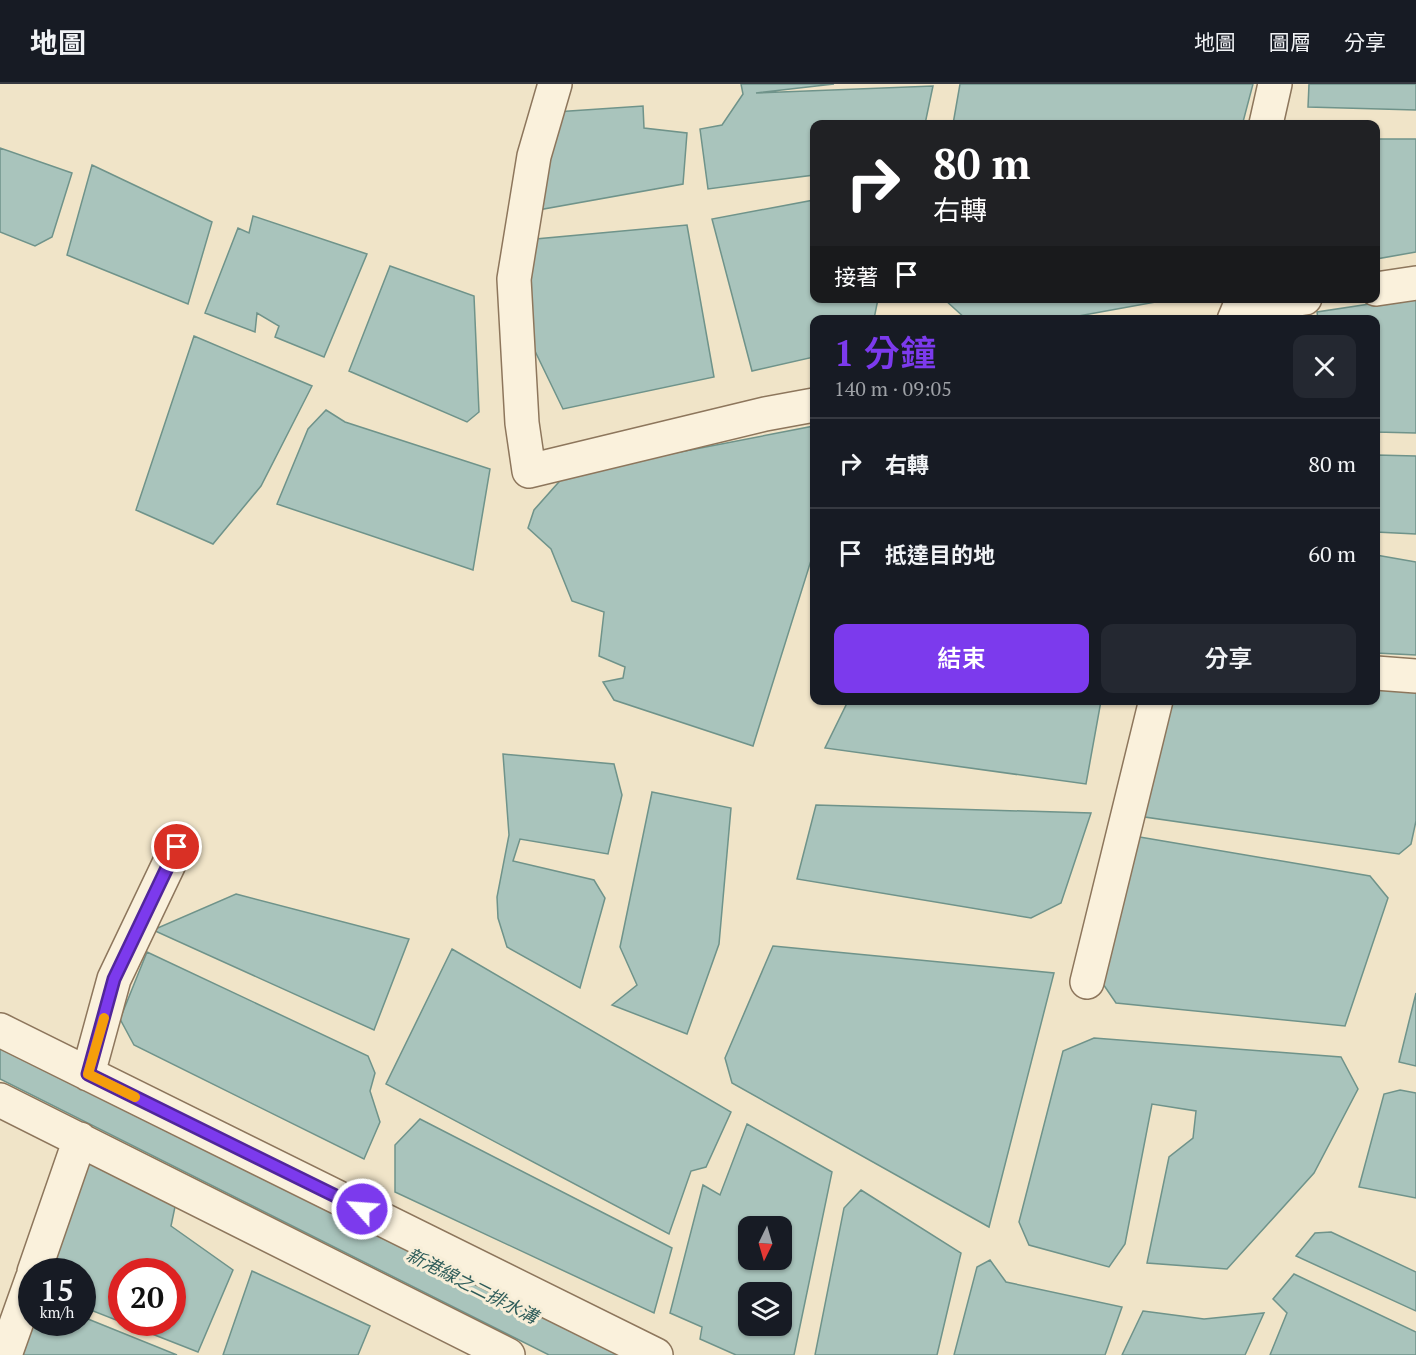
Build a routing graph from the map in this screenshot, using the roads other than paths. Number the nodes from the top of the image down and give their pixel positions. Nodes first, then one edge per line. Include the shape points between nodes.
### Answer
1 (555, 84) edge
2 (1275, 84) edge
3 (1267, 120) edge
4 (1416, 283) edge
5 (1380, 288) edge
6 (1273, 303) edge
7 (1235, 309) edge
8 (810, 406) edge
9 (1380, 673) edge
10 (1416, 676) edge
11 (1155, 705) edge
12 (177, 847) dead end
13 (1087, 982) dead end
14 (0, 1030) edge
15 (88, 1074) junction
16 (0, 1100) edge
17 (80, 1139) junction
18 (39, 1258) edge
19 (18, 1318) edge
20 (5, 1355) edge
21 (508, 1355) edge
22 (656, 1355) edge

1 - 8 lane via 534,156 513,279 529,471
2 - 3 lane
4 - 5 lane
6 - 7 lane
9 - 10 lane
11 - 13 lane
12 - 15 lane via 114,979
14 - 15 lane
15 - 22 lane
16 - 17 lane
17 - 18 lane
17 - 21 lane
19 - 20 lane

